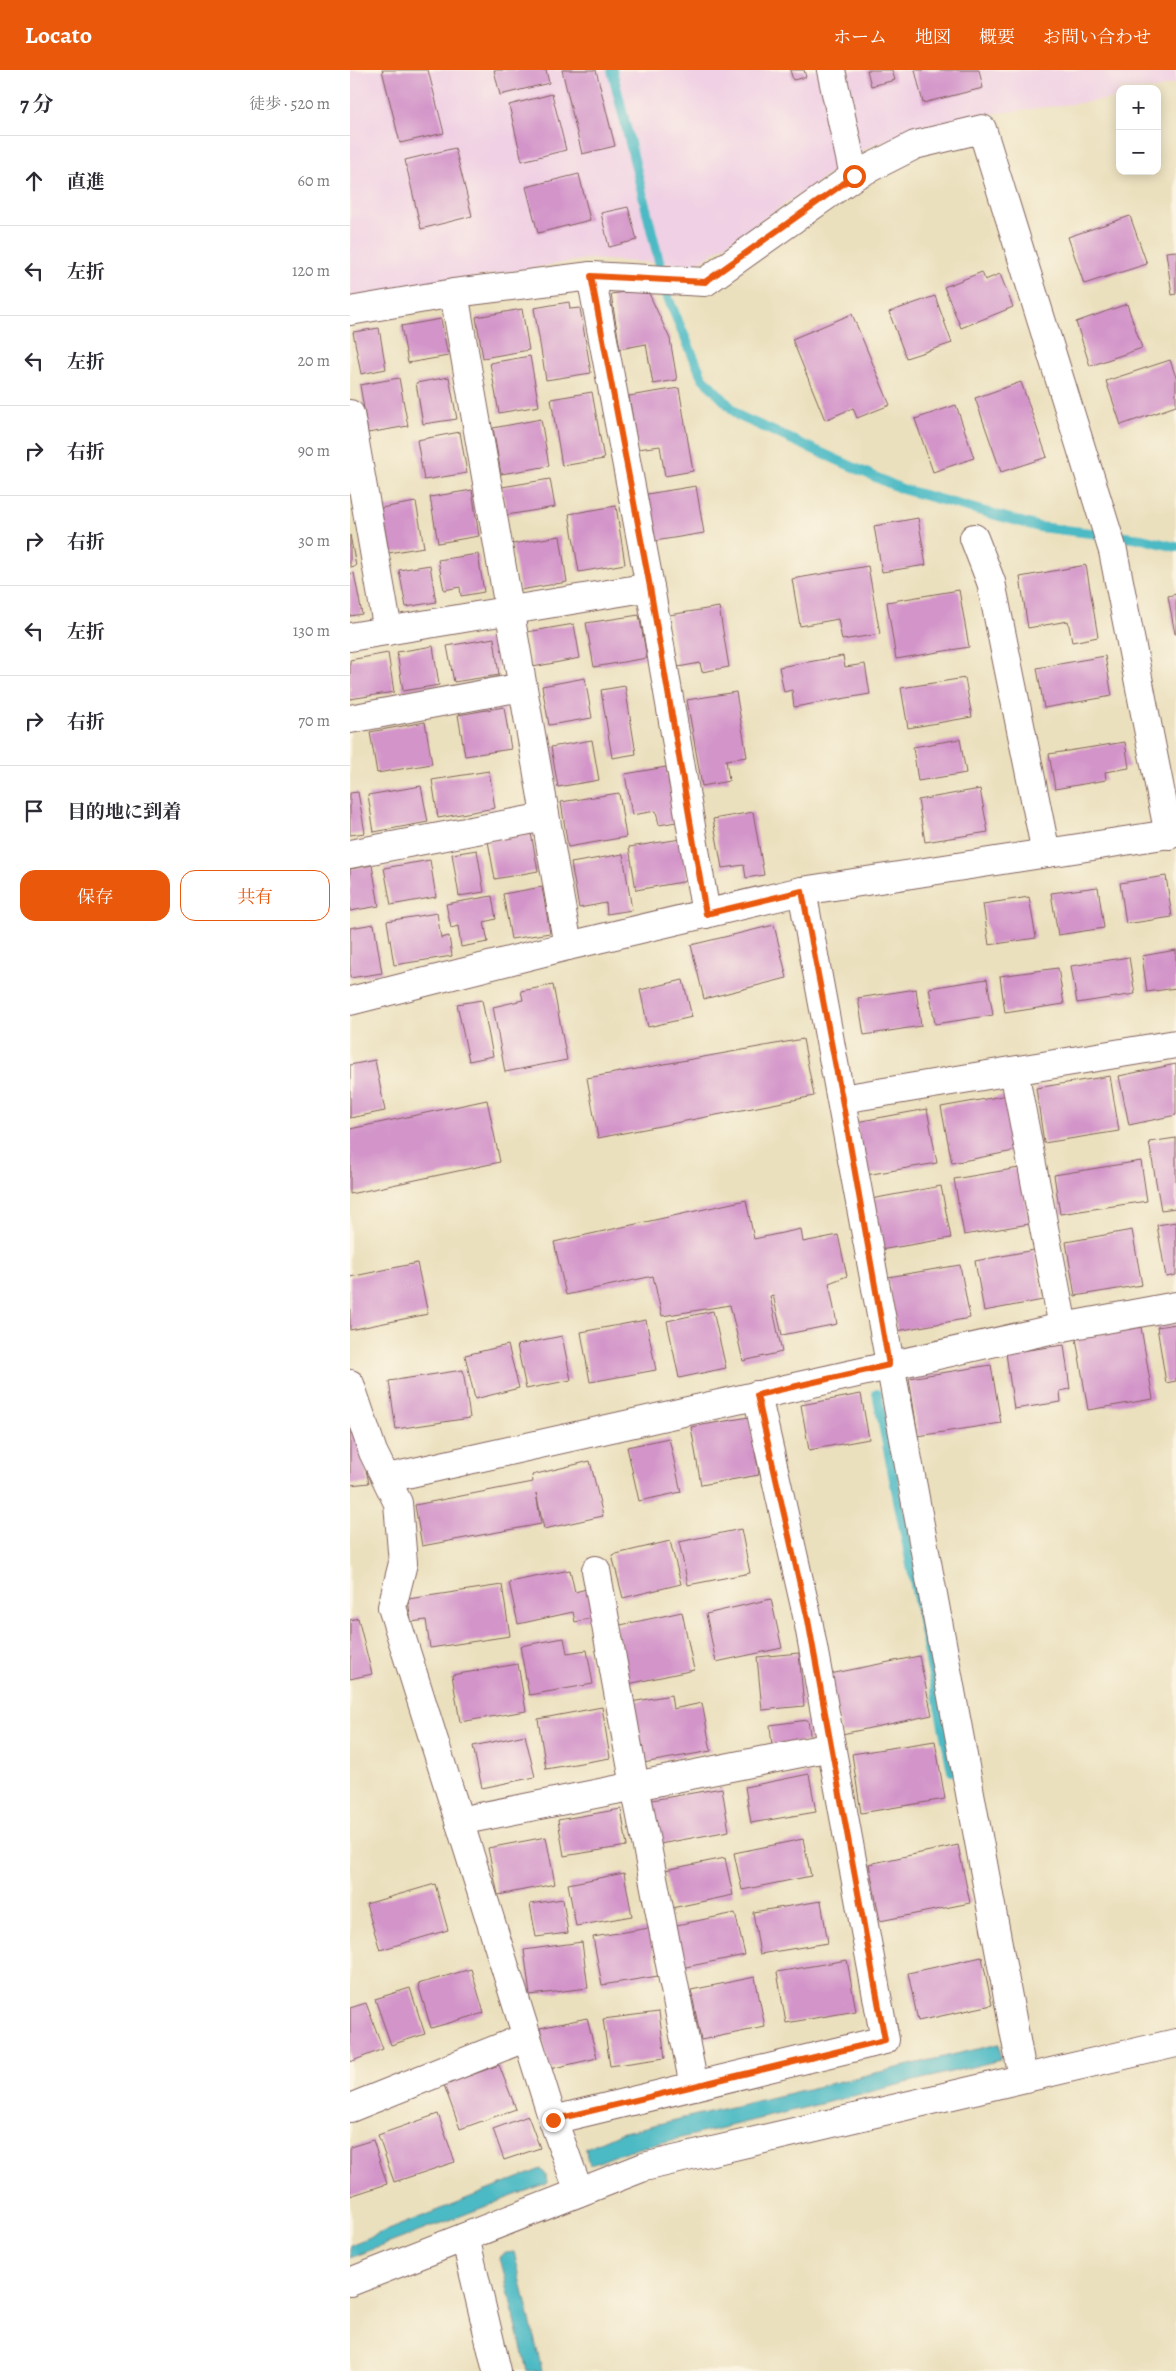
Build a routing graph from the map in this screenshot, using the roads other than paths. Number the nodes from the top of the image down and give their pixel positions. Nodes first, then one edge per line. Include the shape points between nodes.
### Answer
1 (831, 70) edge
2 (854, 176) junction
3 (591, 276) junction
4 (454, 293) junction
5 (350, 311) edge
6 (350, 414) edge
7 (974, 538) dead end
8 (650, 587) junction
9 (509, 611) junction
10 (388, 631) junction
11 (350, 637) edge
12 (522, 688) junction
13 (350, 719) edge
14 (545, 816) junction
15 (1172, 834) edge
16 (1046, 853) junction
17 (350, 854) edge
18 (802, 891) junction
19 (706, 914) junction
20 (568, 946) junction
21 (350, 1001) edge
22 (1176, 1044) edge
23 (1014, 1071) junction
24 (842, 1099) junction
25 (1176, 1306) edge
26 (1062, 1326) junction
27 (889, 1365) junction
28 (350, 1384) edge
29 (757, 1395) junction
30 (388, 1478) junction
31 (596, 1570) dead end
32 (831, 1747) junction
33 (635, 1786) junction
34 (459, 1821) junction
35 (527, 2037) junction
36 (1176, 2043) edge
37 (1024, 2078) junction
38 (694, 2086) junction
39 (350, 2108) edge
40 (553, 2120) junction
41 (579, 2192) junction
42 (465, 2237) junction
43 (350, 2282) edge
44 (497, 2371) edge

1 - 2 street
2 - 3 street via 705,282
2 - 15 street via 914,145 982,129 1113,551
3 - 4 street
3 - 8 street
4 - 5 street
4 - 9 street
6 - 10 street
7 - 16 street via 991,582
8 - 9 street
8 - 19 street
9 - 10 street
9 - 12 street
10 - 11 street
12 - 13 street
12 - 14 street
14 - 17 street
14 - 20 street
15 - 16 street
16 - 18 street
18 - 19 street
18 - 24 street
19 - 20 street
20 - 21 street
22 - 23 street
23 - 24 street
23 - 26 street
24 - 27 street
25 - 26 street
26 - 27 street
27 - 29 street
27 - 37 street
28 - 30 street via 374,1452
29 - 30 street
29 - 32 street via 808,1620
30 - 34 street via 398,1503 403,1563 392,1608
31 - 33 street
32 - 33 street
32 - 38 street via 885,2040
33 - 34 street
33 - 38 street
34 - 35 street
35 - 39 street
35 - 40 street
36 - 37 street
37 - 41 street via 644,2168
38 - 40 street
40 - 41 street
41 - 42 street
42 - 43 street
42 - 44 street

